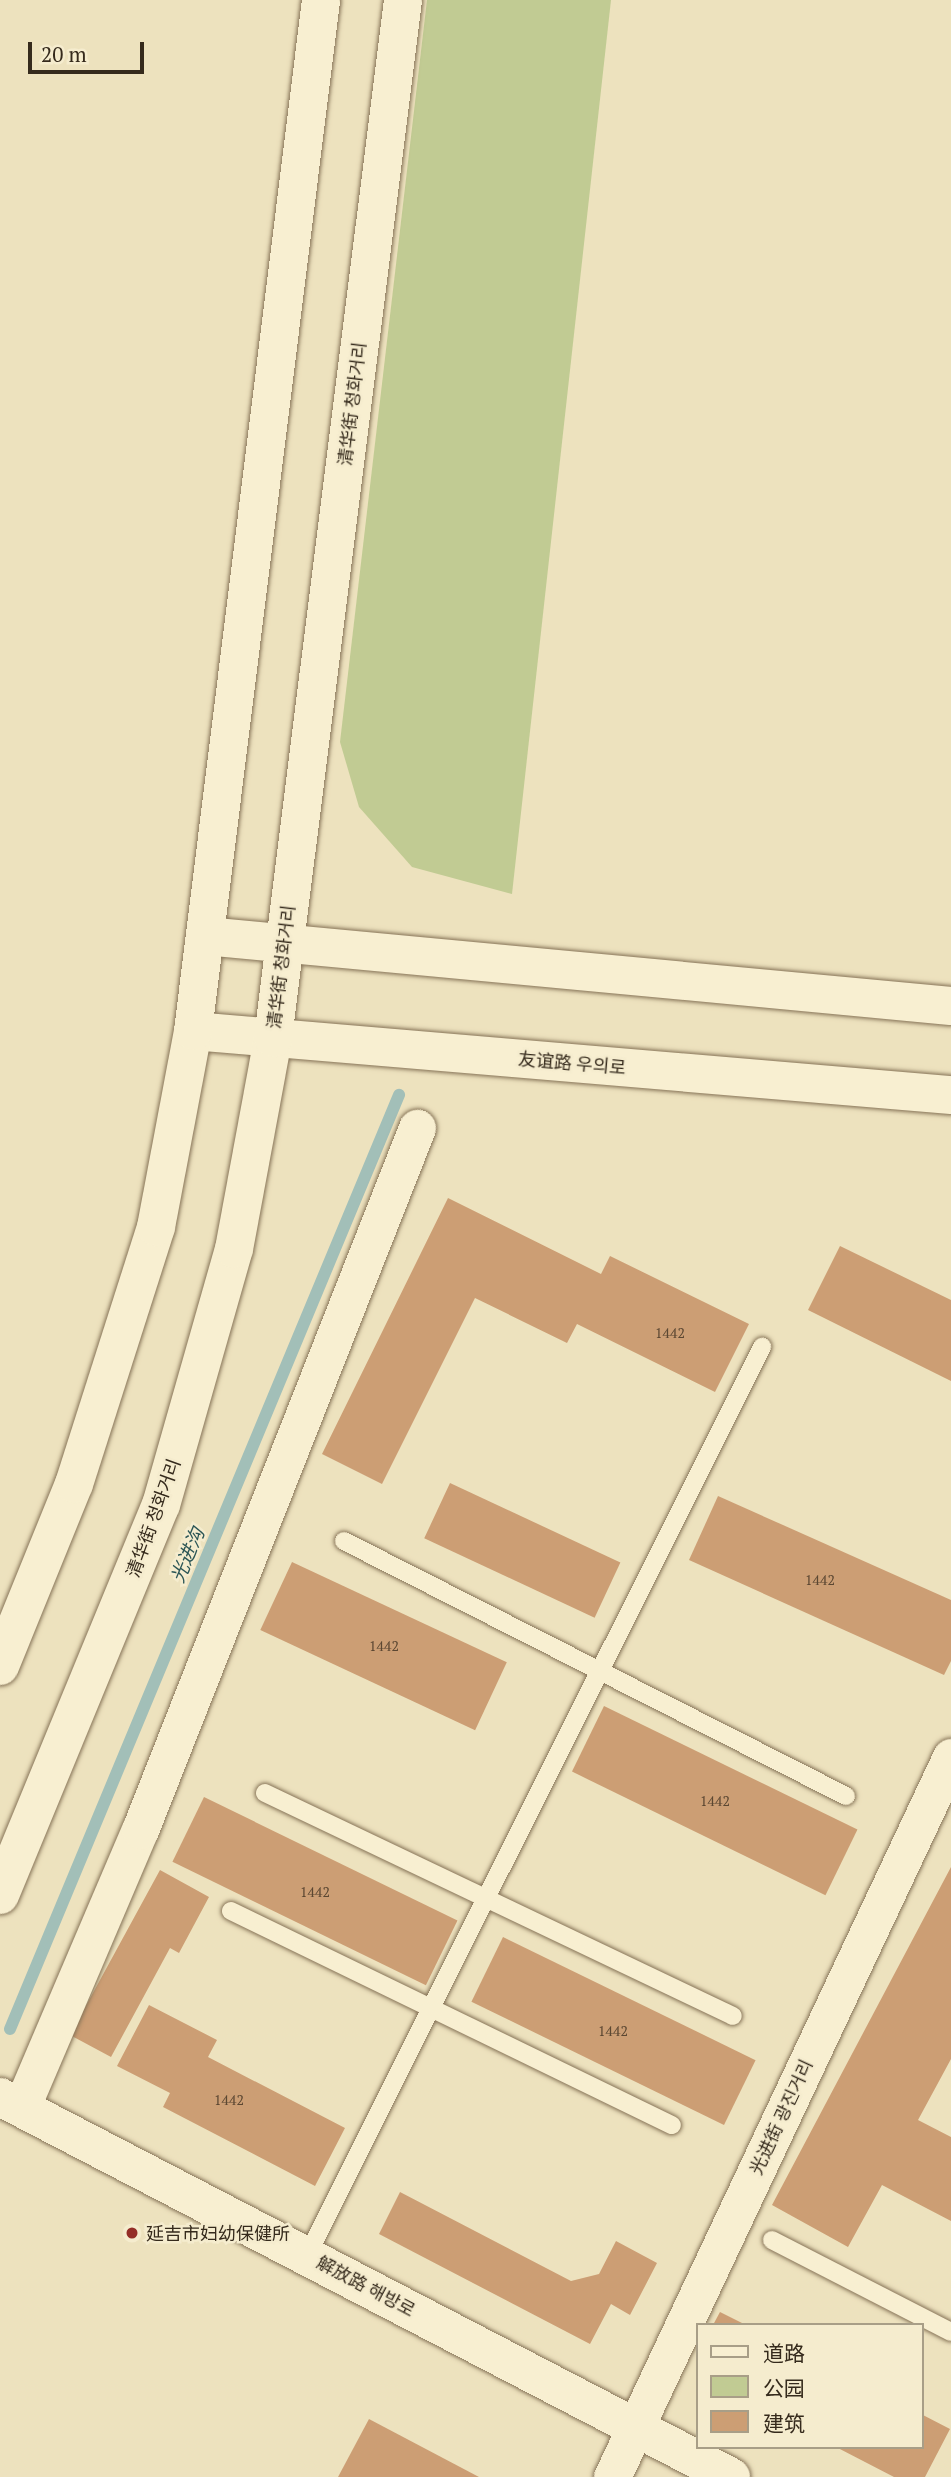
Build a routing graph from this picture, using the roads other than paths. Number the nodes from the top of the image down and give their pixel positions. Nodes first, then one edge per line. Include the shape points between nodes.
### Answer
1 (321, 0) edge
2 (403, 0) edge
3 (205, 936) junction
4 (284, 942) junction
5 (951, 1006) edge
6 (193, 1031) junction
7 (273, 1038) junction
8 (951, 1095) edge
9 (416, 1128) dead end
10 (762, 1348) dead end
11 (344, 1541) dead end
12 (0, 1666) edge
13 (600, 1671) junction
14 (951, 1757) edge
15 (265, 1793) dead end
16 (846, 1796) dead end
17 (0, 1895) edge
18 (486, 1898) junction
19 (231, 1911) dead end
20 (431, 2009) junction
21 (733, 2016) dead end
22 (11, 2101) edge
23 (672, 2125) dead end
24 (772, 2240) dead end
25 (307, 2256) junction
26 (951, 2332) edge
27 (634, 2426) junction
28 (612, 2477) edge
29 (731, 2477) edge

1 - 3 main road
2 - 4 main road, 清华街 청화거리
3 - 4 main road
3 - 6 main road
4 - 5 main road
4 - 7 main road, 清华街 청화거리
6 - 7 main road, 友谊路 우의로
6 - 12 main road via 156,1227 74,1484
7 - 8 main road, 友谊路 우의로
7 - 17 main road, 清华街 청화거리 via 234,1249 161,1505
9 - 22 street via 140,1830
10 - 13 lane
11 - 13 lane
13 - 16 lane
13 - 18 lane
14 - 27 street, 光进街 광진거리
15 - 18 lane
18 - 20 lane
18 - 21 lane
19 - 20 lane
20 - 23 lane
20 - 25 lane
22 - 25 main road, 解放路 해방로
24 - 26 lane
25 - 27 main road, 解放路 해방로
27 - 28 street, 光进街 광진거리
27 - 29 main road, 解放路 해방로

